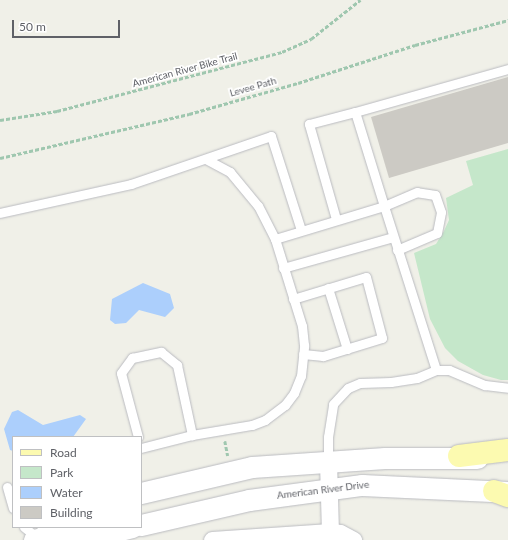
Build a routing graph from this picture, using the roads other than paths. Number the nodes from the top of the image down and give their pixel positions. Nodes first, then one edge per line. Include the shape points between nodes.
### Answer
1 (508, 69) edge
2 (355, 112) junction
3 (206, 159) junction
4 (384, 206) junction
5 (0, 213) edge
6 (336, 220) junction
7 (301, 230) junction
8 (393, 237) junction
9 (274, 239) junction
10 (396, 250) junction
11 (283, 268) junction
12 (328, 288) junction
13 (293, 299) junction
14 (347, 349) junction
15 (303, 354) junction
16 (436, 370) junction
17 (508, 388) edge
18 (192, 435) junction
19 (138, 436) edge
20 (142, 448) edge
21 (508, 450) edge
22 (459, 456) junction
23 (508, 460) edge
24 (328, 461) junction
25 (7, 487) edge
26 (328, 488) junction
27 (142, 493) edge
28 (503, 493) edge
29 (12, 504) edge
30 (142, 525) edge
31 (127, 528) edge
32 (72, 529) edge
33 (330, 532) junction
34 (35, 533) edge
35 (212, 540) edge
36 (353, 540) edge

1 - 2 lane
2 - 4 lane
2 - 6 lane via 310,124
3 - 5 lane via 131,184
3 - 7 lane via 271,136
3 - 9 lane via 230,172 258,206
4 - 6 lane
4 - 8 lane
4 - 10 lane via 417,192 435,195 441,212 437,233
6 - 7 lane
7 - 9 lane
8 - 10 lane
8 - 11 lane
9 - 11 lane
10 - 16 lane
11 - 13 lane
12 - 13 lane
12 - 14 lane
12 - 14 lane via 366,277 382,338
13 - 15 lane via 302,326
14 - 15 lane via 323,356
15 - 18 lane via 301,376 285,406 252,425
16 - 17 lane via 449,370 485,385
16 - 24 lane via 417,378 360,383 348,388 333,404 328,437
18 - 19 lane via 177,365 161,352 132,358 121,373
18 - 20 lane
21 - 22 main road
22 - 23 street
22 - 24 street
24 - 26 street
24 - 27 street via 252,467
25 - 29 lane
26 - 28 street, American River Drive via 376,484
26 - 30 street, American River Drive via 249,500
26 - 33 street
31 - 32 street via 100,534
32 - 34 street
33 - 35 street
33 - 36 street via 340,533

